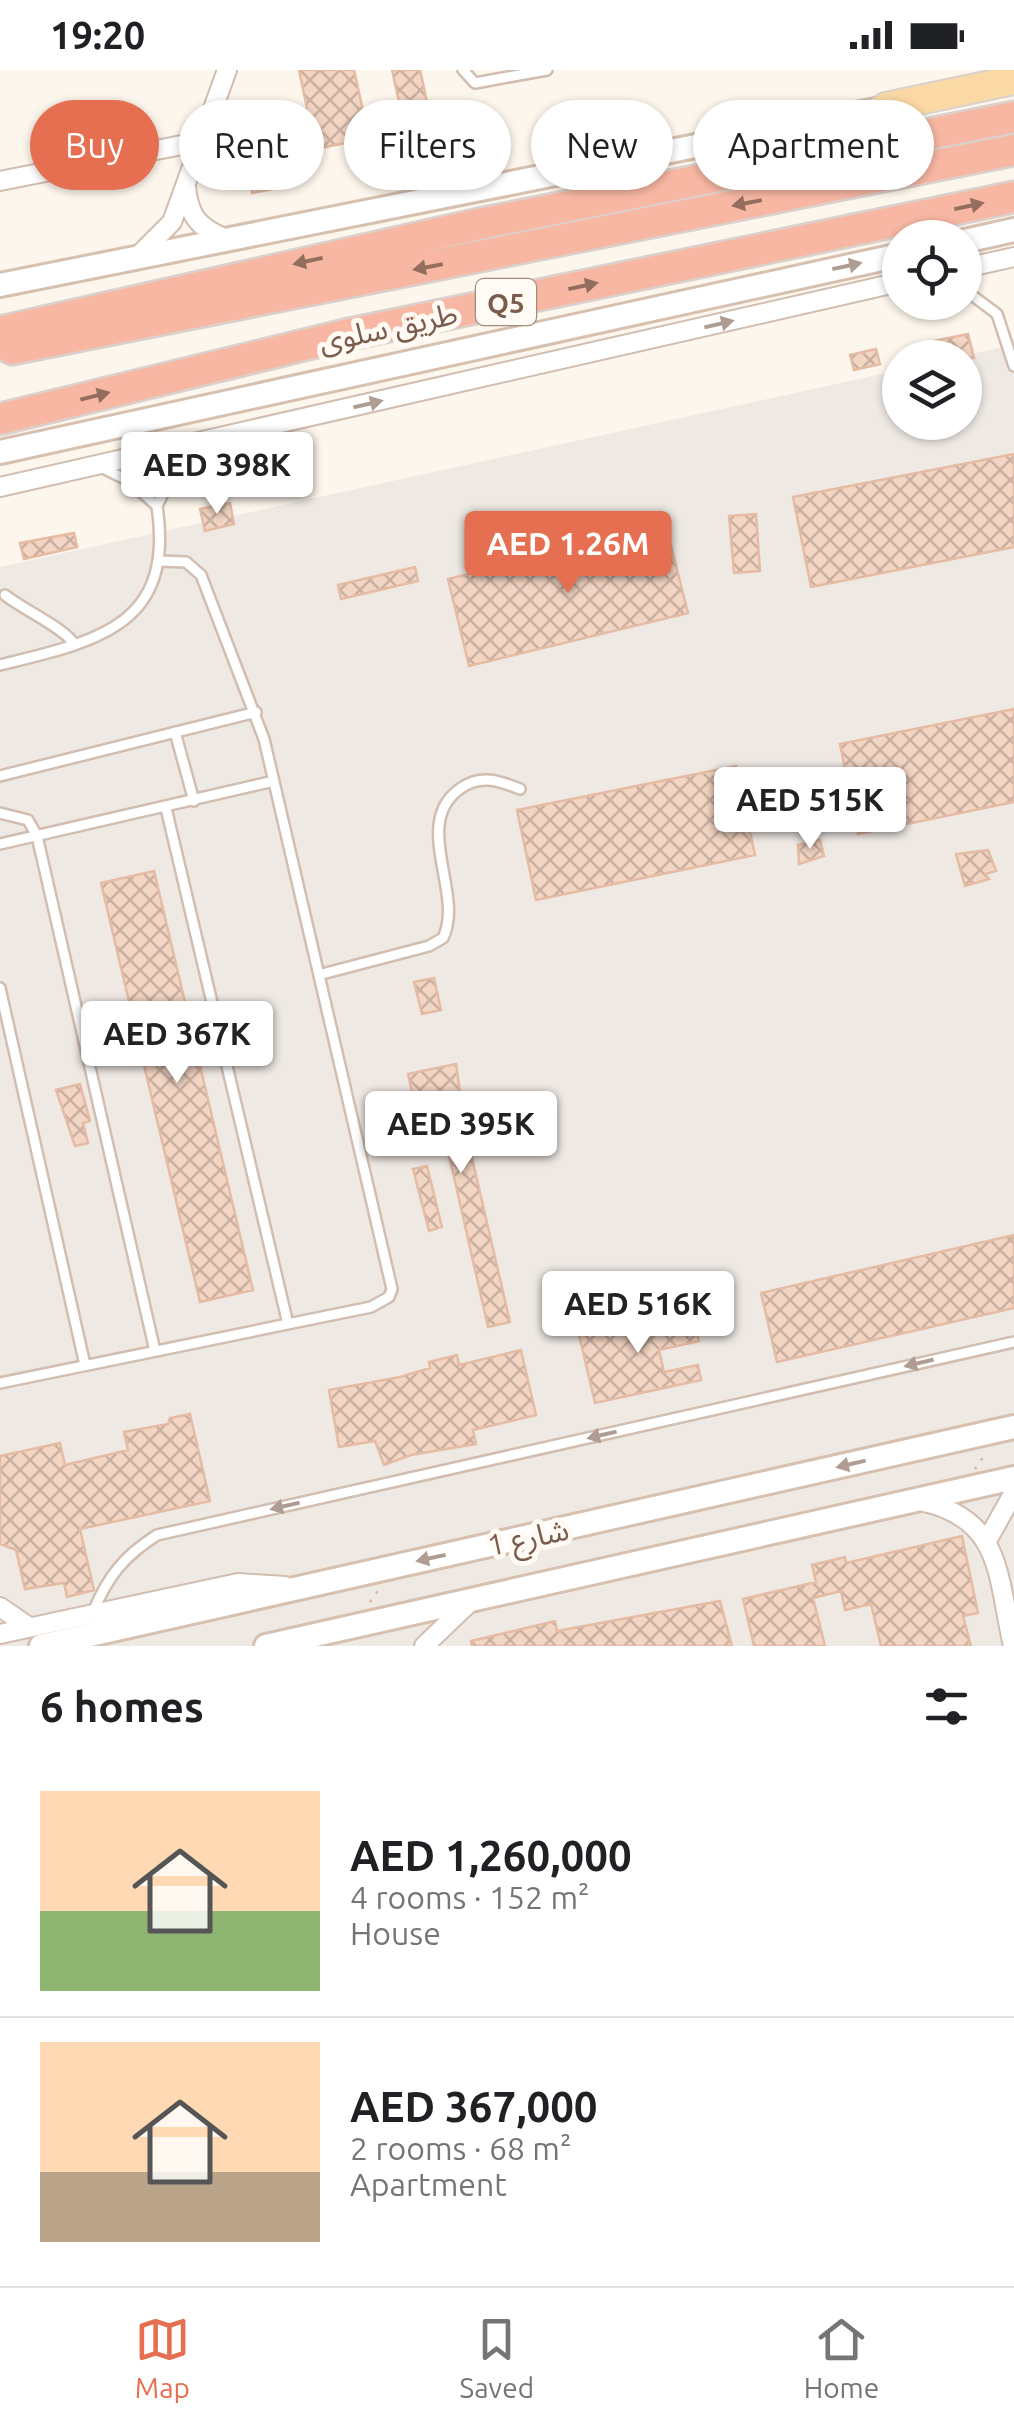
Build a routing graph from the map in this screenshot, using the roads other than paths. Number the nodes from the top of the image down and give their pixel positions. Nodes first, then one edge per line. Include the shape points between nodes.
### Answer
1 (227, 70) edge
2 (462, 70) edge
3 (547, 70) edge
4 (1014, 80) edge
5 (1014, 90) edge
6 (216, 100) edge
7 (919, 100) edge
8 (934, 101) edge
9 (1014, 116) edge
10 (693, 145) edge
11 (179, 146) edge
12 (1014, 150) edge
13 (0, 181) edge
14 (184, 190) edge
15 (187, 190) edge
16 (1014, 197) edge
17 (1014, 230) edge
18 (982, 237) edge
19 (224, 238) junction
20 (138, 256) junction
21 (1014, 256) edge
22 (882, 259) edge
23 (982, 264) edge
24 (0, 285) edge
25 (882, 286) edge
26 (982, 303) edge
27 (0, 332) edge
28 (0, 352) edge
29 (1014, 366) edge
30 (0, 419) edge
31 (199, 442) junction
32 (0, 452) edge
33 (94, 466) junction
34 (0, 487) edge
35 (157, 506) junction
36 (161, 561) junction
37 (4, 594) dead end
38 (74, 644) junction
39 (0, 665) edge
40 (256, 712) junction
41 (176, 732) junction
42 (0, 776) edge
43 (274, 781) junction
44 (520, 790) dead end
45 (194, 801) junction
46 (166, 808) junction
47 (0, 812) edge
48 (37, 836) junction
49 (0, 844) edge
50 (322, 974) junction
51 (0, 988) edge
52 (288, 1324) junction
53 (1014, 1342) edge
54 (155, 1351) junction
55 (85, 1366) junction
56 (0, 1383) edge
57 (1014, 1427) edge
58 (1014, 1478) edge
59 (1014, 1492) edge
60 (913, 1500) junction
61 (988, 1539) junction
62 (295, 1587) junction
63 (473, 1600) junction
64 (0, 1607) edge
65 (92, 1613) junction
66 (0, 1634) edge
67 (35, 1637) edge
68 (266, 1646) edge
69 (424, 1646) edge
70 (1013, 1646) edge

1 - 6 street
2 - 3 lane via 475,83
4 - 7 main road
5 - 8 main road
9 -> 27 highway via 479,224
10 - 19 main road
11 - 13 street
12 -> 28 highway, طريق سلوى / Q5
14 - 20 street via 164,233
15 - 19 street via 191,215
30 -> 16 highway, طريق سلوى / Q5 via 346,335
17 - 18 main road
19 - 20 main road
20 - 24 main road
21 - 23 street
32 -> 22 main road, طريق سلوى
31 -> 25 street
26 - 29 lane via 997,314
31 - 33 street
31 - 35 lane
33 - 34 street
33 - 35 lane via 129,481
35 - 36 lane
36 - 38 lane via 144,603
36 - 40 lane via 186,562 202,575
37 - 38 lane
38 - 39 lane
40 - 41 lane
40 - 43 lane
41 - 42 lane
41 - 45 lane
43 - 45 lane
43 - 50 lane
44 - 50 lane via 500,780 472,782 442,811 449,916 443,938
45 - 46 lane
46 - 48 lane
46 - 52 lane
47 - 48 lane via 28,820
48 - 49 lane
48 - 54 lane
50 - 52 lane via 392,1288 380,1304
51 - 55 lane
52 - 54 lane
53 -> 65 lane via 157,1534 125,1555
54 - 55 lane
55 - 56 lane
57 -> 62 main road, شارع 1
58 - 60 main road, شارع 1
59 - 61 street
60 - 61 street via 956,1512
60 - 63 main road, شارع 1
61 - 70 street
62 - 65 street via 238,1584
62 - 67 main road, شارع 1
63 - 68 main road, شارع 1
63 - 69 street
64 - 67 street
65 - 67 street
66 - 67 street

